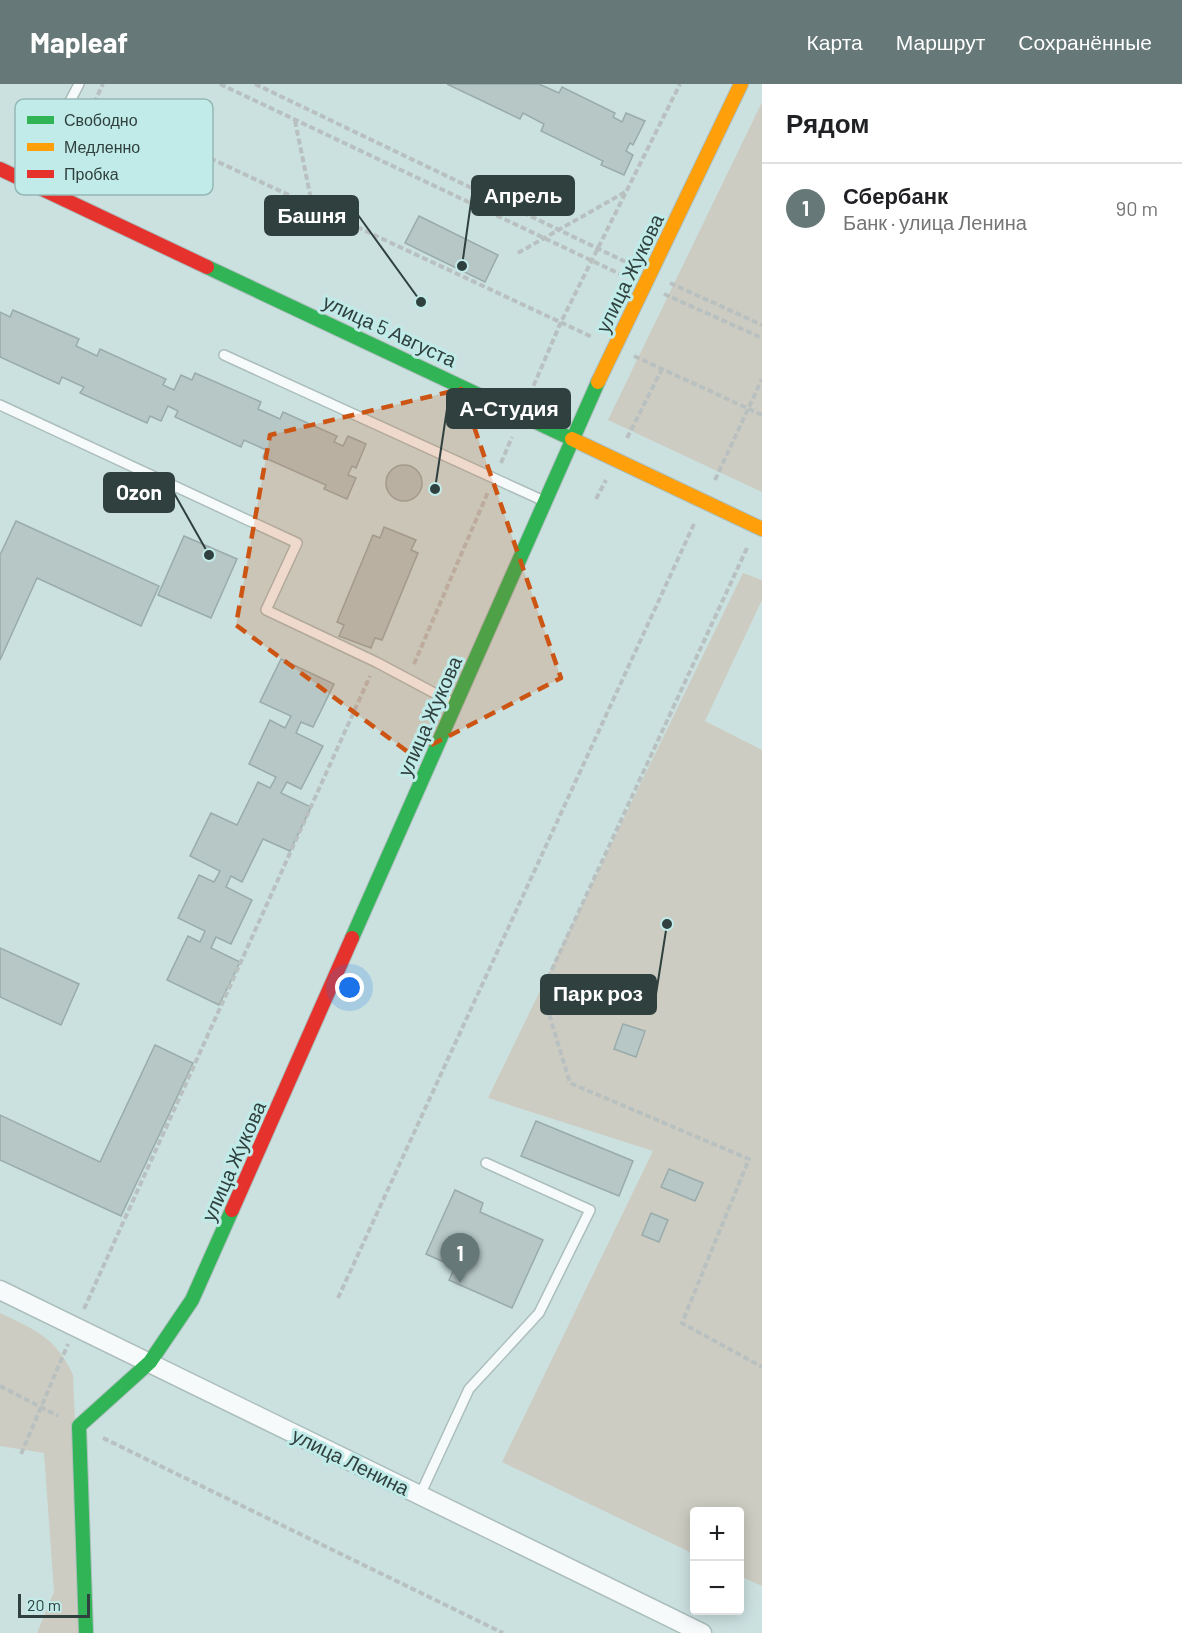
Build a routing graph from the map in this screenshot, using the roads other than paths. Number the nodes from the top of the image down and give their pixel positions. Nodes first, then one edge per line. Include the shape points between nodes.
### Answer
1 (80, 84) edge
2 (741, 84) edge
3 (71, 99) edge
4 (0, 169) edge
5 (15, 176) edge
6 (56, 195) edge
7 (224, 355) dead end
8 (0, 405) edge
9 (573, 438) junction
10 (546, 501) junction
11 (760, 528) edge
12 (455, 705) junction
13 (486, 1163) dead end
14 (0, 1290) edge
15 (150, 1362) junction
16 (420, 1495) junction
17 (86, 1633) edge
18 (702, 1633) edge

1 - 3 lane
2 - 9 street, улица Жукова
4 - 5 street, улица 5 Августа
6 - 9 street, улица 5 Августа
7 - 10 lane
8 - 12 lane via 297,543 266,610
9 - 10 street, улица Жукова
9 - 11 street, улица 5 Августа
10 - 12 street, улица Жукова
12 - 15 street, улица Жукова via 192,1300
13 - 16 lane via 590,1210 539,1313 469,1389
14 - 15 street, улица Ленина
15 - 16 street, улица Ленина
15 - 17 street, улица Жукова via 79,1426
16 - 18 street, улица Ленина

